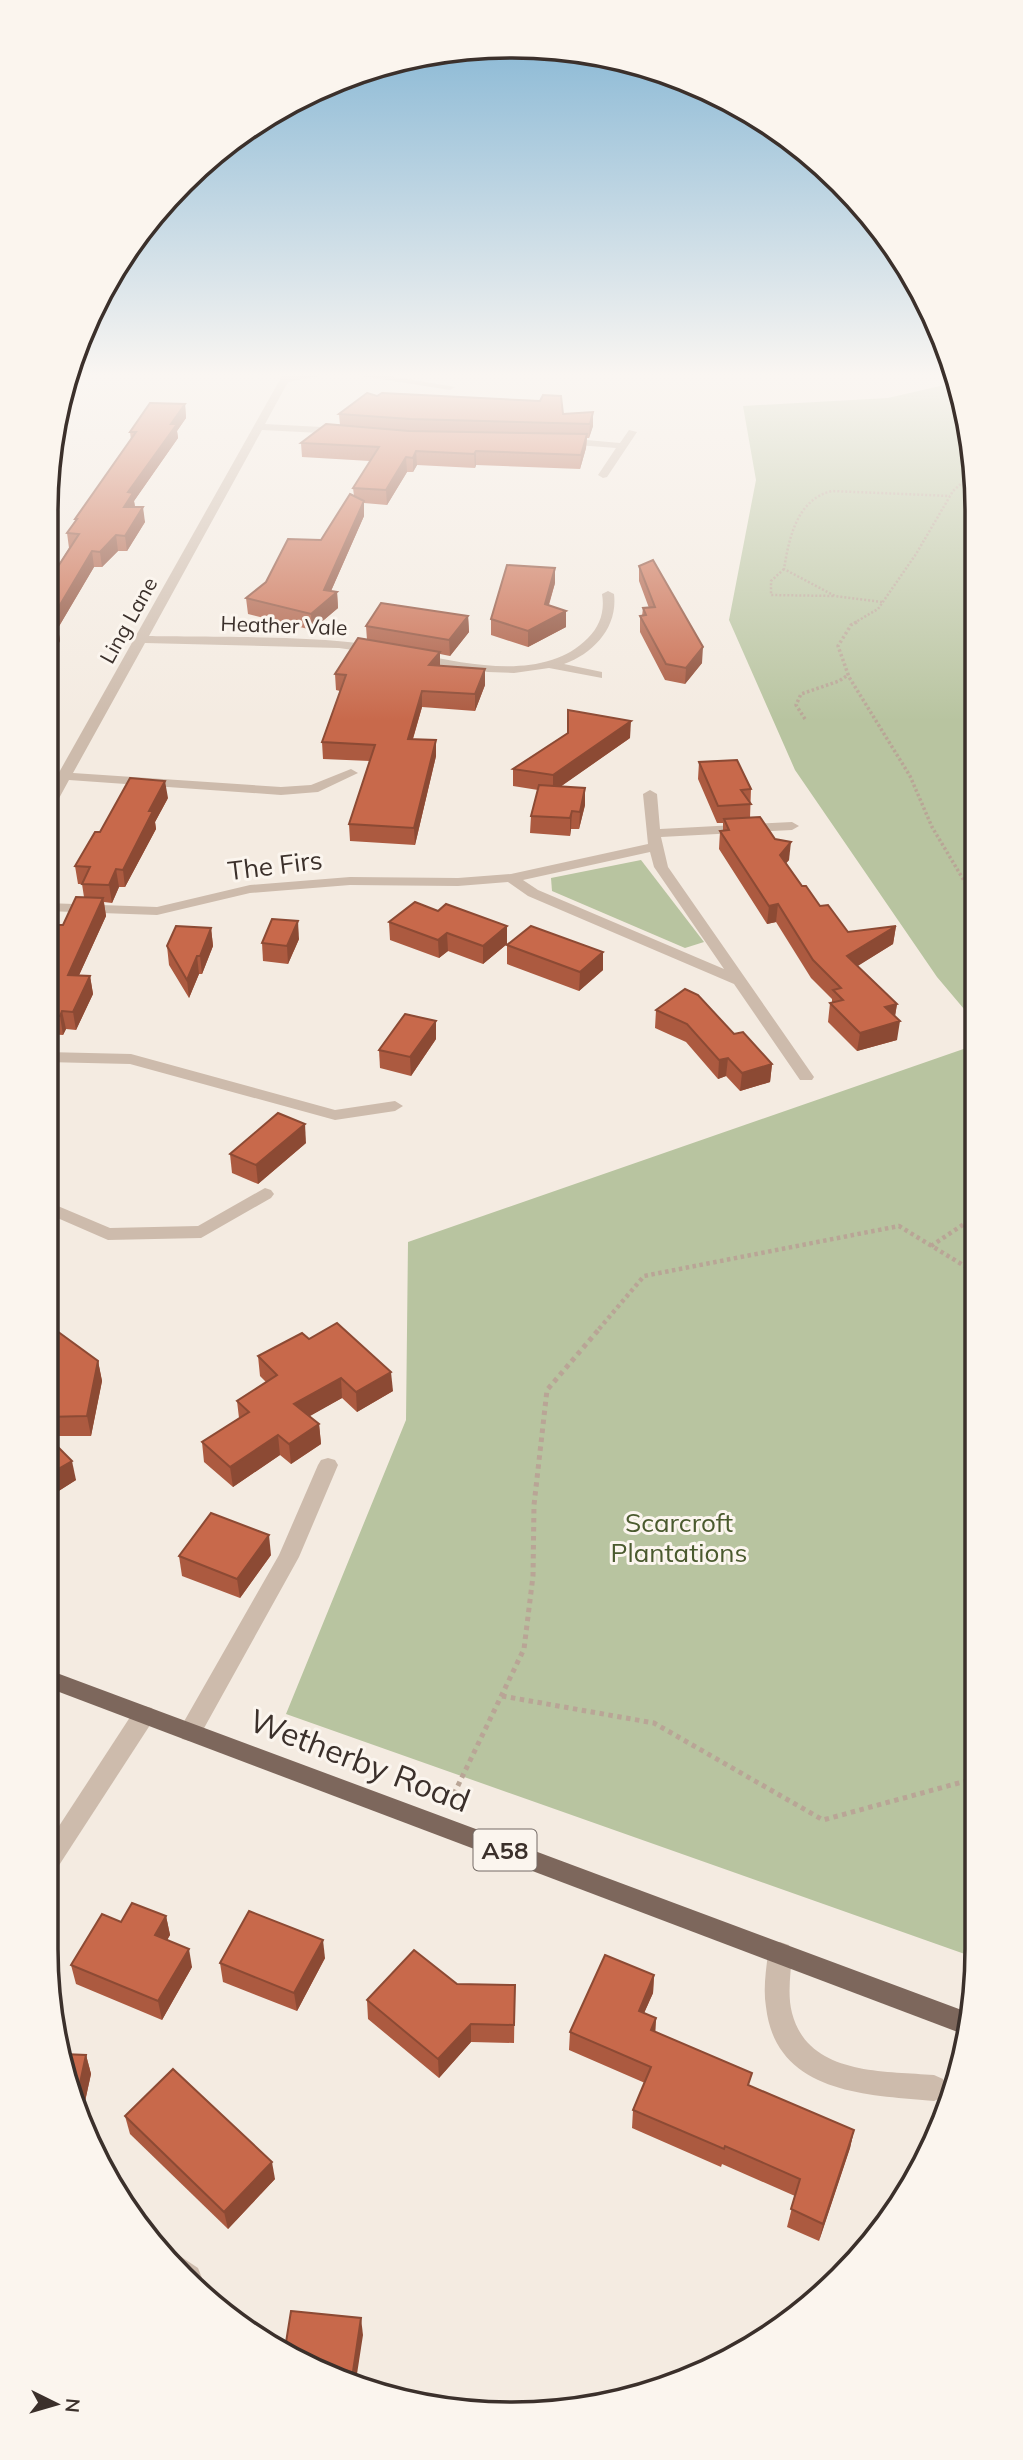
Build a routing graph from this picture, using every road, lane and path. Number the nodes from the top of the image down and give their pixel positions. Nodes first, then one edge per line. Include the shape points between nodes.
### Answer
1 (224, 491) edge
2 (954, 491) edge
3 (950, 496) junction
4 (783, 569) junction
5 (608, 594) dead end
6 (835, 596) junction
7 (883, 602) junction
8 (140, 639) junction
9 (385, 651) edge
10 (411, 657) edge
11 (552, 666) junction
12 (848, 674) junction
13 (598, 676) dead end
14 (805, 719) dead end
15 (351, 774) dead end
16 (64, 776) junction
17 (58, 787) edge
18 (650, 794) dead end
19 (792, 826) dead end
20 (654, 840) junction
21 (512, 878) junction
22 (965, 882) edge
23 (58, 907) edge
24 (740, 981) junction
25 (58, 1057) edge
26 (806, 1077) dead end
27 (395, 1106) dead end
28 (265, 1194) dead end
29 (58, 1213) edge
30 (965, 1223) edge
31 (931, 1245) junction
32 (965, 1266) edge
33 (328, 1465) dead end
34 (58, 1682) edge
35 (502, 1696) junction
36 (144, 1714) junction
37 (190, 1732) junction
38 (965, 1781) edge
39 (439, 1825) junction
40 (58, 1847) edge
41 (780, 1953) junction
42 (959, 2021) edge
43 (934, 2088) dead end

1 - 8 street, Ling Lane
2 - 3 path
3 - 4 path via 823,492 797,519
3 - 7 path
4 - 6 path
4 - 6 path via 771,581 771,595
5 - 11 street via 608,618 593,642 574,658
6 - 7 path
7 - 12 path via 851,625 838,646
8 - 9 street, Heather Vale via 339,644
8 - 16 street, Ling Lane
10 - 11 street via 476,667
11 - 13 street
12 - 14 path via 801,694 796,705
12 - 22 path via 910,776 932,827
15 - 16 street via 313,789 281,791
16 - 17 street, Ling Lane
18 - 20 street
19 - 20 street, The Firs
20 - 21 street, The Firs
20 - 24 street via 662,867
21 - 23 street, The Firs via 271,886 157,911
21 - 24 street via 533,893
24 - 26 street
25 - 27 street via 131,1059 335,1115
28 - 29 street via 201,1232 108,1234
30 - 31 path
31 - 32 path
31 - 35 path via 898,1226 644,1276 547,1390 524,1649
33 - 37 street via 289,1557
34 - 36 main road, Wetherby Road / A58
35 - 38 path via 654,1723 823,1820
35 - 39 path
36 - 37 main road, Wetherby Road / A58
36 - 40 street
37 - 39 main road, Wetherby Road / A58
39 - 41 main road, Wetherby Road / A58
41 - 42 main road, Wetherby Road / A58
41 - 43 street via 778,2012 792,2043 812,2067 842,2080

